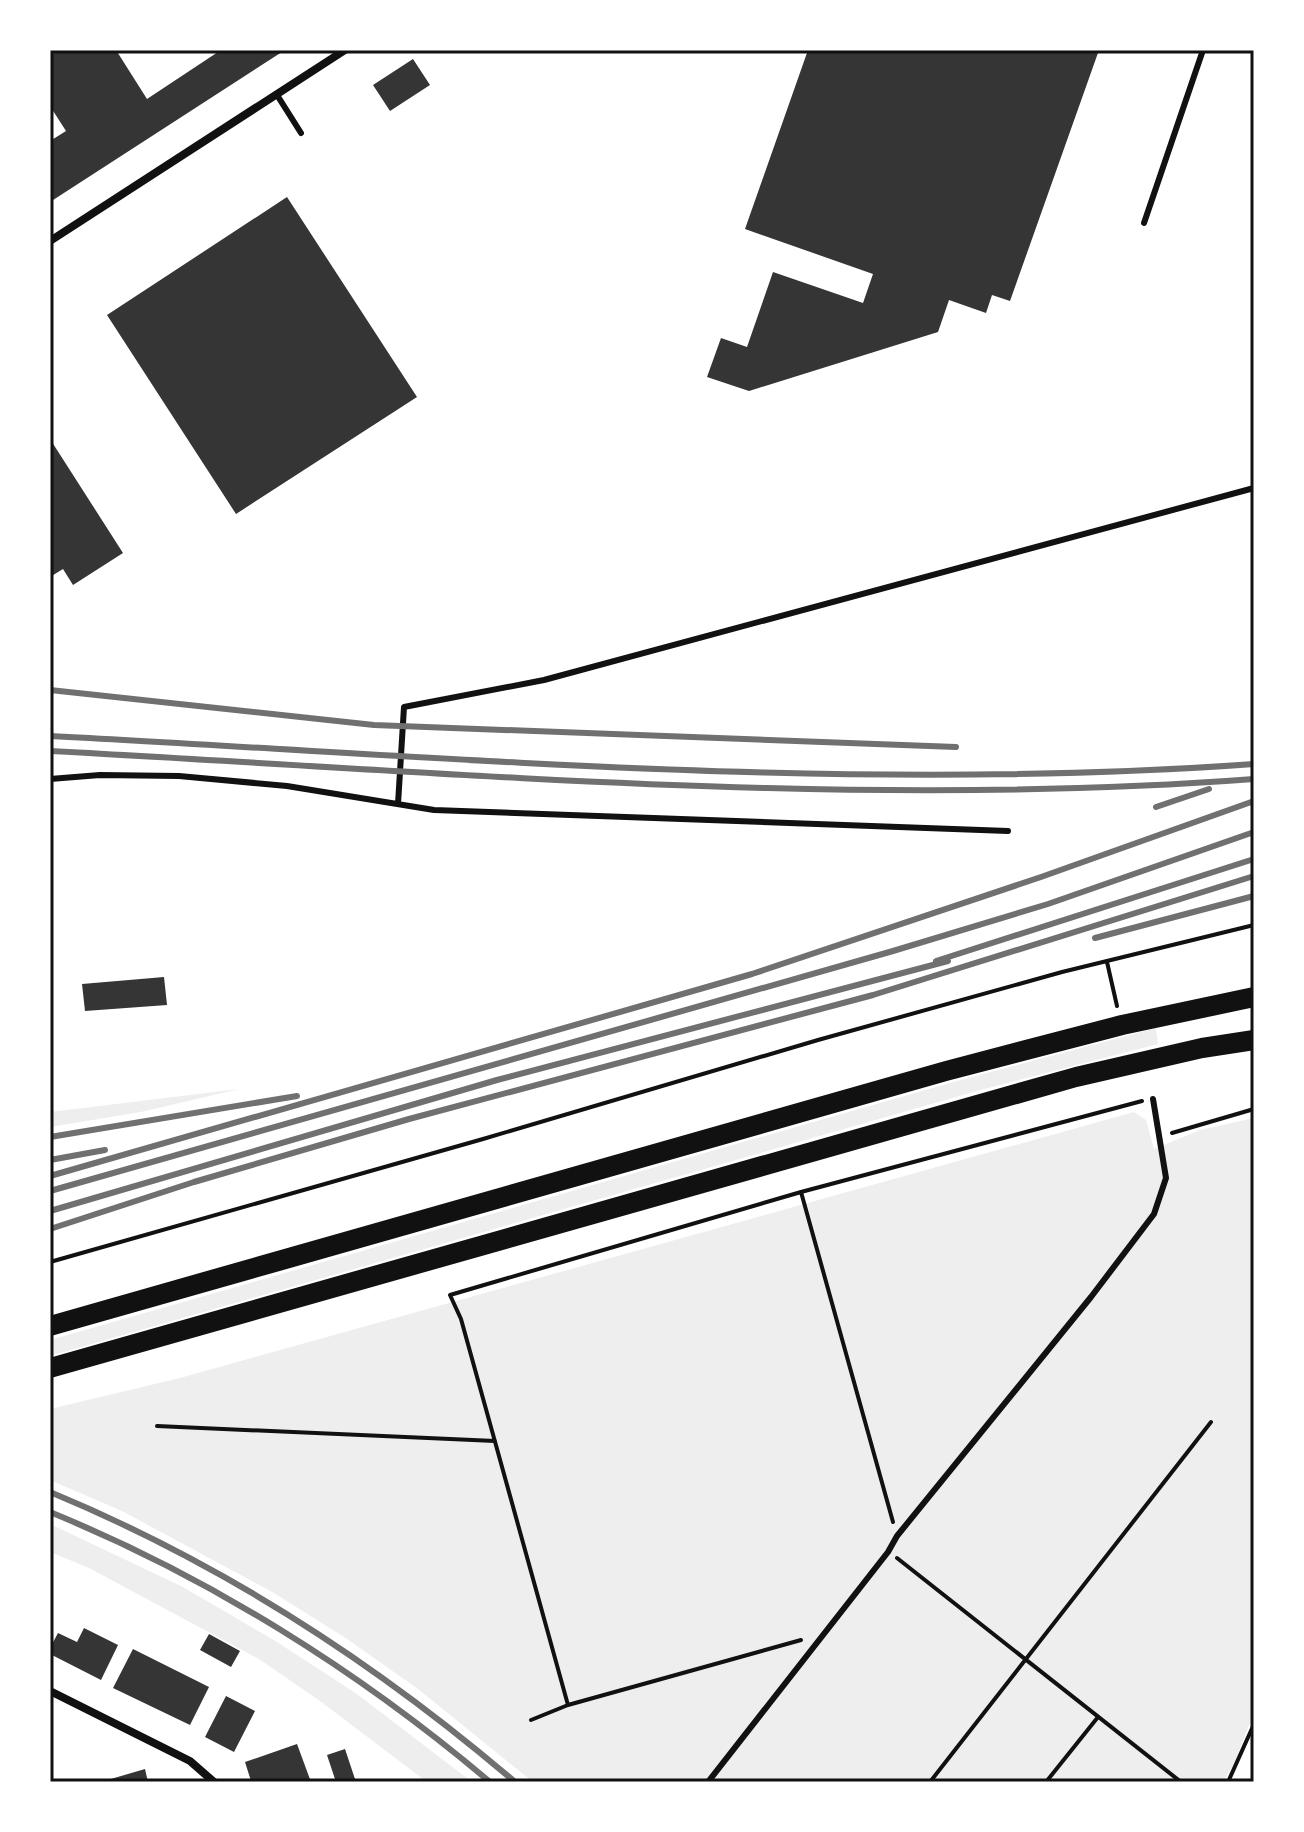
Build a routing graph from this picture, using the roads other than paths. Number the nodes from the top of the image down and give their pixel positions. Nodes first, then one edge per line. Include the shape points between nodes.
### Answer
1 (345, 50) edge
2 (1203, 50) edge
3 (277, 95) junction
4 (301, 133) dead end
5 (1144, 223) dead end
6 (50, 241) edge
7 (1254, 488) edge
8 (50, 779) edge
9 (398, 804) junction
10 (1008, 831) dead end
11 (1254, 997) edge
12 (1254, 1040) edge
13 (1153, 1099) road end
14 (50, 1326) edge
15 (50, 1368) edge
16 (50, 1691) edge
17 (214, 1782) edge
18 (708, 1782) edge

1 - 3 street
2 - 5 lane
3 - 4 lane
3 - 6 street
7 - 9 lane via 544,680 404,707
8 - 9 lane via 179,776
9 - 10 lane via 434,810
11 - 14 main road via 931,1075
12 - 15 main road via 1076,1077
13 - 18 lane via 1166,1178 1154,1214
16 - 17 street via 190,1761

